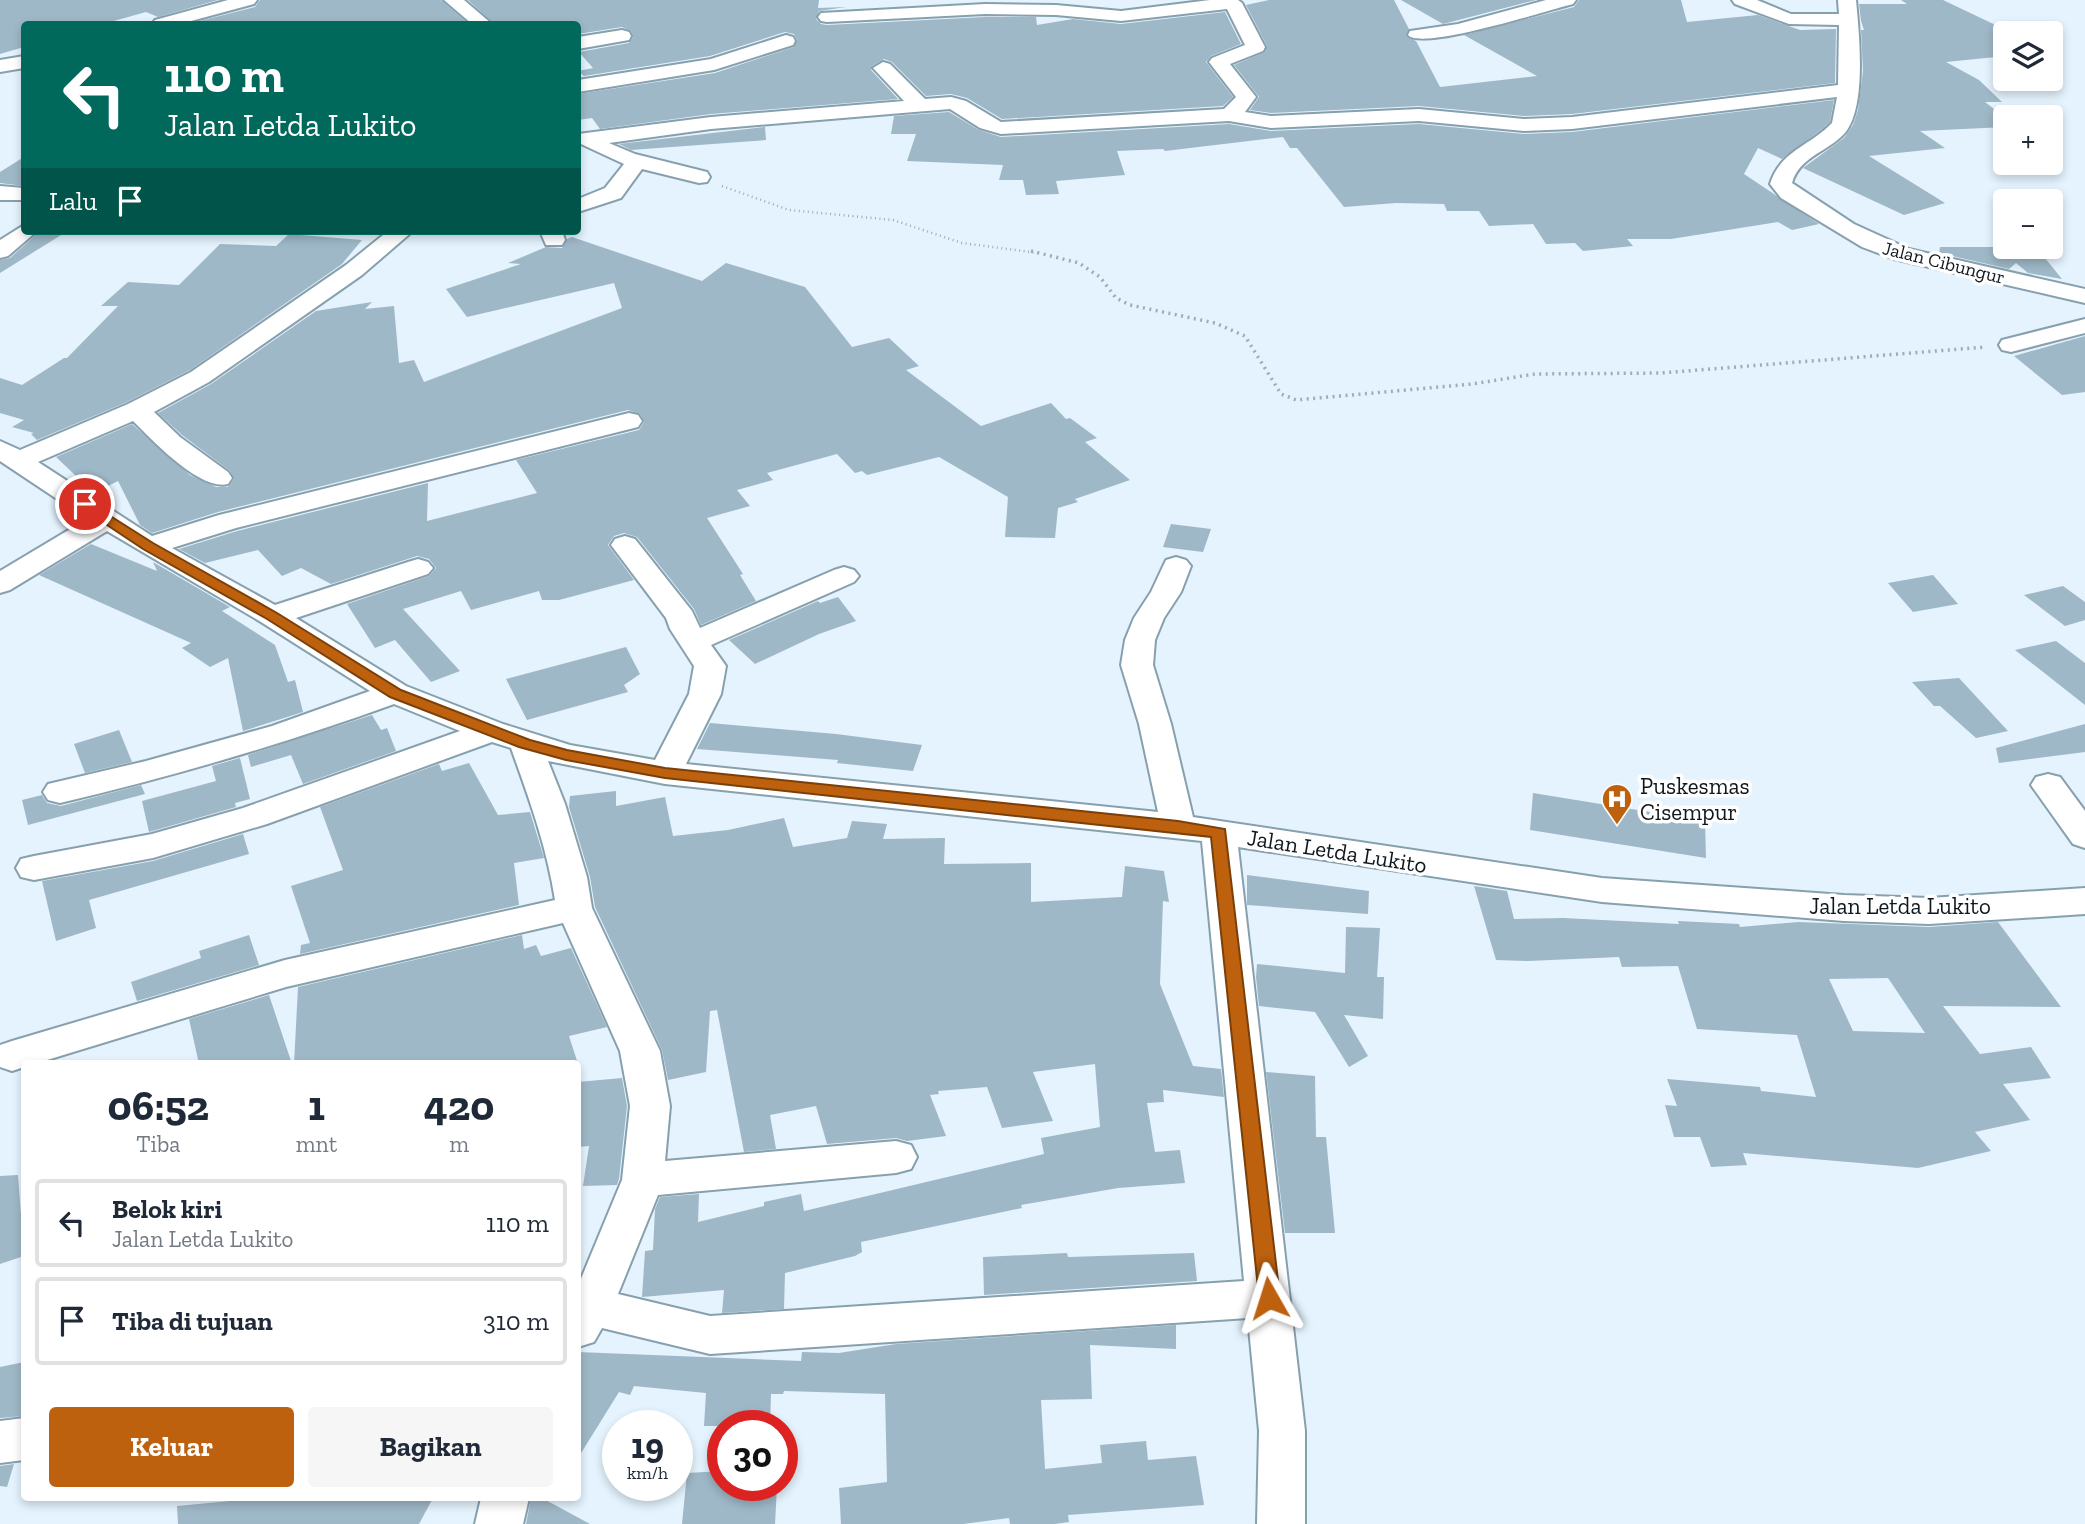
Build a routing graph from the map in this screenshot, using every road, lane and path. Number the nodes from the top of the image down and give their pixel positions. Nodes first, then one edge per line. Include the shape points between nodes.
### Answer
1 (248, 0) edge
2 (1567, 0) edge
3 (1741, 0) edge
4 (457, 1) edge
5 (864, 8) edge
6 (1848, 10) edge
7 (827, 18) dead end
8 (171, 21) edge
9 (480, 21) edge
10 (1417, 35) dead end
11 (622, 36) dead end
12 (786, 41) dead end
13 (581, 43) edge
14 (21, 62) edge
15 (0, 66) edge
16 (883, 68) dead end
17 (581, 86) edge
18 (1847, 90) junction
19 (919, 104) junction
20 (1229, 115) junction
21 (583, 137) edge
22 (636, 163) junction
23 (699, 177) joint
24 (0, 193) edge
25 (21, 194) edge
26 (581, 205) edge
27 (21, 235) edge
28 (397, 235) edge
29 (0, 251) edge
30 (2085, 296) edge
31 (2085, 326) edge
32 (2011, 345) joint
33 (137, 410) junction
34 (629, 421) dead end
35 (9, 455) edge
36 (218, 478) dead end
37 (107, 519) junction
38 (625, 545) dead end
39 (148, 546) junction
40 (1176, 566) dead end
41 (418, 568) dead end
42 (844, 576) dead end
43 (0, 584) edge
44 (272, 616) junction
45 (695, 641) junction
46 (395, 693) junction
47 (508, 737) junction
48 (665, 773) junction
49 (2048, 785) dead end
50 (60, 792) dead end
51 (1178, 826) junction
52 (1219, 833) junction
53 (2085, 836) edge
54 (34, 868) dead end
55 (2085, 901) edge
56 (573, 908) junction
57 (12, 1056) dead end
58 (896, 1157) dead end
59 (643, 1180) junction
60 (1269, 1298) junction
61 (584, 1317) edge
62 (21, 1440) edge
63 (0, 1443) edge
64 (504, 1501) edge
65 (499, 1524) edge
66 (1281, 1524) edge

1 - 8 street
2 - 10 street via 1459,29
3 - 6 street via 1789,19
4 - 9 street
5 - 7 street
5 - 20 street via 1056,10 1121,16 1230,3 1256,47 1219,62 1246,97
6 - 18 street, Jalan Cibungur
11 - 13 street
12 - 17 street via 714,64
14 - 15 street
16 - 19 street
18 - 20 street via 1524,125 1419,115 1271,122
18 - 30 street, Jalan Cibungur via 1843,122 1784,171 1781,184 1789,193 1870,242 1902,254
19 - 20 street via 961,105 984,124 1001,128
19 - 21 street
21 - 22 street
22 - 23 street
22 - 26 street via 613,193
23 - 32 path via 789,210 893,220 962,243 1023,249 1079,263 1130,305 1215,323 1245,336 1281,394 1296,400 1535,374 1661,373
24 - 25 street
27 - 29 street
28 - 33 street via 200,377
31 - 32 street
33 - 35 street
33 - 36 street
34 - 39 street via 229,521
35 - 37 street, Jalan Letda Lukito
37 - 39 street, Jalan Letda Lukito
37 - 43 street
38 - 45 street
39 - 44 street, Jalan Letda Lukito
40 - 51 street via 1140,640 1137,665
41 - 44 street
42 - 45 street
44 - 46 street, Jalan Letda Lukito
45 - 48 street via 710,673 705,694
46 - 47 street, Jalan Letda Lukito
46 - 50 street via 285,733
47 - 48 street, Jalan Letda Lukito via 566,755
47 - 54 street via 153,846
47 - 56 street via 548,804
48 - 51 street, Jalan Letda Lukito
49 - 53 street
51 - 52 street, Jalan Letda Lukito
52 - 55 street, Jalan Letda Lukito via 1602,890 1929,911
52 - 60 street
56 - 57 street via 285,974
56 - 59 street via 640,1051 650,1106
58 - 59 street
59 - 61 street
60 - 61 street via 710,1335
60 - 66 street via 1282,1431
62 - 63 street
64 - 65 street

